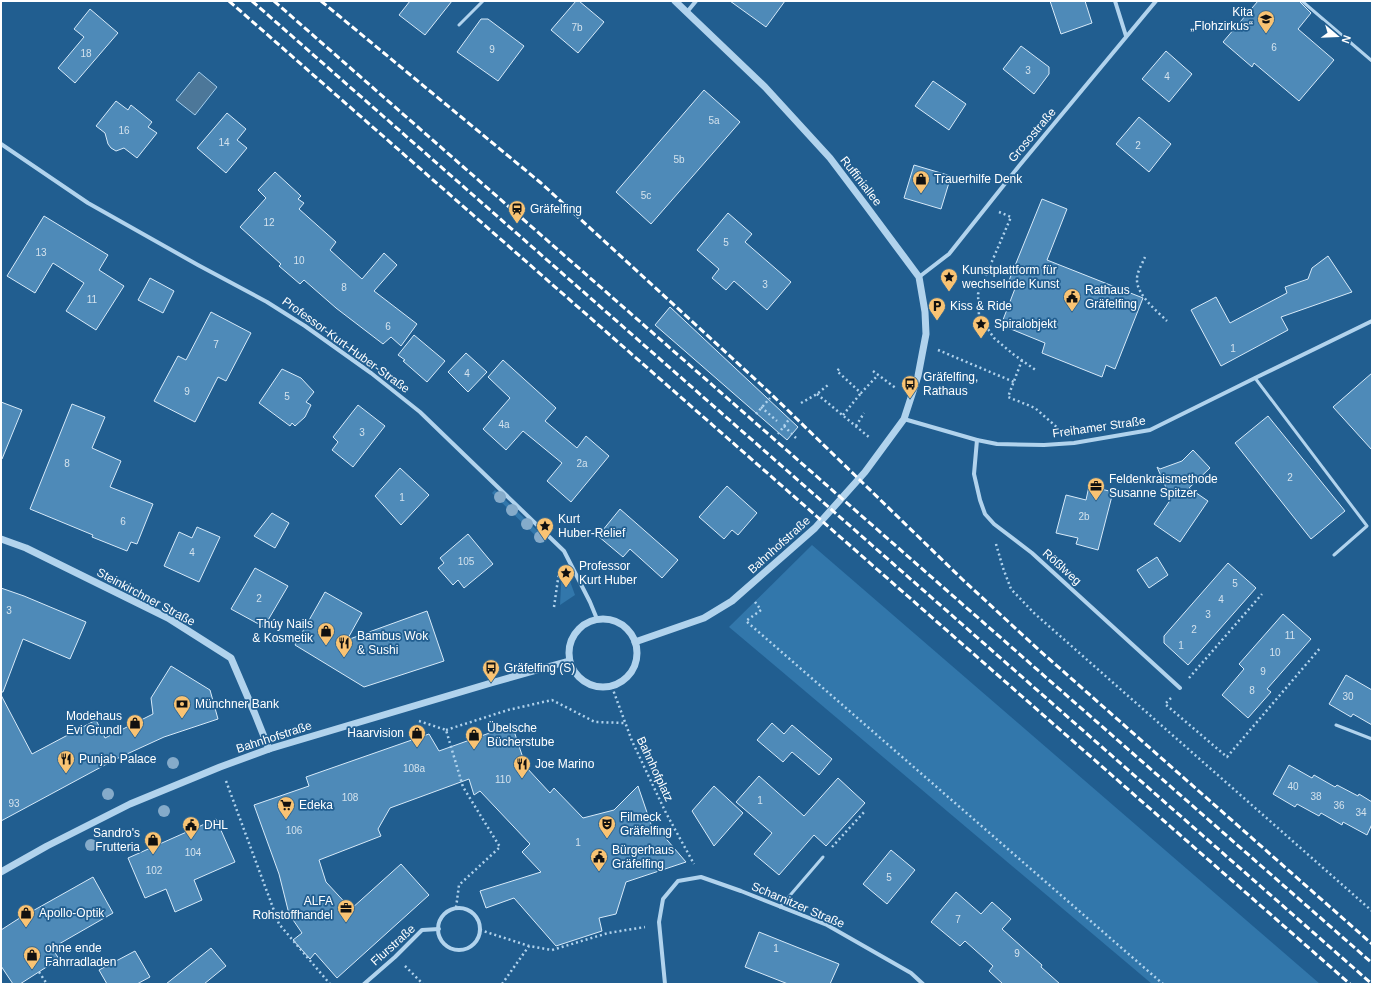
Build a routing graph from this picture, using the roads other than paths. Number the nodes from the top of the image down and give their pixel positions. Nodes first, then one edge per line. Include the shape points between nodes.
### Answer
1 (483, 1) edge
2 (675, 1) edge
3 (696, 1) edge
4 (1115, 1) edge
5 (1156, 1) edge
6 (1302, 1) edge
7 (688, 12) junction
8 (459, 25) dead end
9 (1126, 36) junction
10 (1372, 61) edge
11 (1, 144) edge
12 (919, 277) junction
13 (1372, 321) edge
14 (1255, 378) junction
15 (904, 420) junction
16 (978, 440) junction
17 (1, 539) edge
18 (1334, 554) dead end
19 (597, 619) junction
20 (635, 642) junction
21 (569, 661) junction
22 (1180, 688) road end
23 (1336, 725) dead end
24 (1372, 739) edge
25 (269, 749) junction
26 (823, 857) road end
27 (1, 872) edge
28 (780, 907) junction
29 (439, 929) junction
30 (364, 984) edge
31 (665, 984) edge
32 (923, 984) edge

1 - 8 lane
2 - 7 street, Ruffiniallee
3 - 7 street
4 - 9 street
5 - 9 street, Grosostraße
6 - 10 lane
7 - 12 street, Ruffiniallee via 764,87 830,158
9 - 12 street, Grosostraße via 949,254
11 - 19 street, Professor-Kurt-Huber-Straße via 88,203 267,302 305,326 420,412 564,551
12 - 15 street, Ruffiniallee via 925,312 925,344
13 - 14 street, Freihamer Straße
14 - 16 street, Freihamer Straße via 1150,430 1074,443 1044,445
14 - 18 lane via 1367,526
15 - 16 street, Freihamer Straße
15 - 20 street, Bahnhofstraße via 865,472 815,528 732,601 704,618
16 - 22 street, Rößlweg via 974,474 985,514 1032,553
17 - 25 street, Steinkirchner Straße via 26,548 168,618 231,658
19 - 20 street via 609,619 620,624 630,632
19 - 21 street via 582,626 571,639
20 - 21 street via 636,664 630,675 612,687 598,688 585,683 575,674
21 - 25 street, Bahnhofstraße
23 - 24 lane
25 - 27 street, Bahnhofstraße via 130,804
26 - 28 lane
28 - 31 street, Scharnitzer Straße via 701,877 678,881 663,900 659,922
28 - 32 street, Scharnitzer Straße via 827,926 911,973
29 - 29 street via 444,916 456,908 468,910 478,918 480,930 479,937 469,948 455,950 443,942
29 - 30 street, Flurstraße via 422,930

